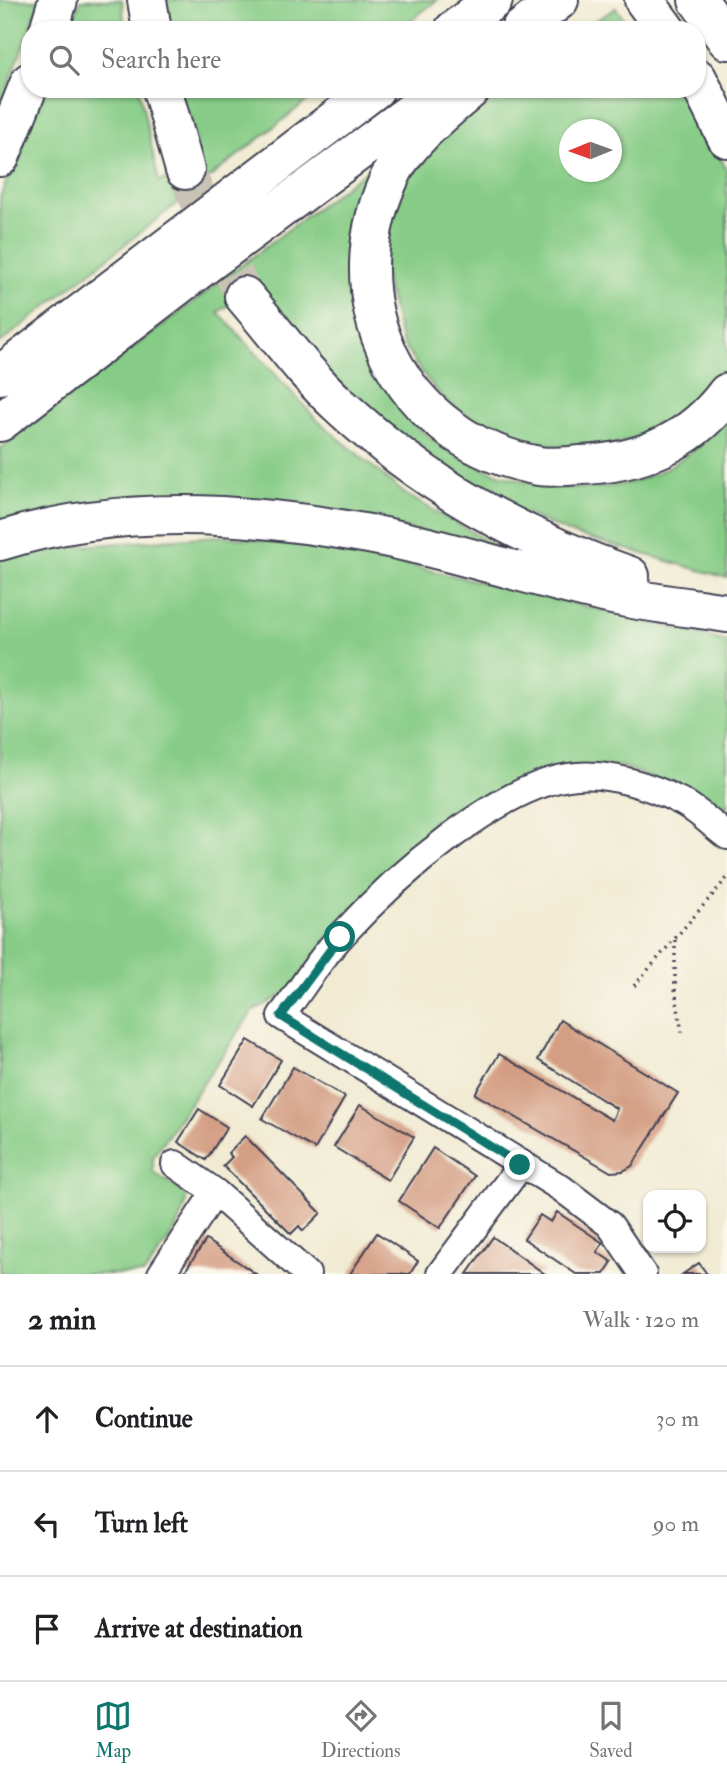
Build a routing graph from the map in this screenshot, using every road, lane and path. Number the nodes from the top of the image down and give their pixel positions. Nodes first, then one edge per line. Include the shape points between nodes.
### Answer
1 (58, 0) edge
2 (147, 0) edge
3 (493, 0) edge
4 (560, 0) edge
5 (645, 0) edge
6 (698, 0) edge
7 (52, 21) edge
8 (150, 21) edge
9 (466, 21) edge
10 (532, 21) edge
11 (540, 21) edge
12 (660, 21) edge
13 (725, 37) edge
14 (706, 84) edge
15 (706, 96) edge
16 (24, 98) edge
17 (165, 98) edge
18 (364, 98) edge
19 (431, 98) edge
20 (461, 98) edge
21 (727, 113) edge
22 (727, 138) edge
23 (0, 157) edge
24 (185, 170) tunnel mouth
25 (244, 296) tunnel mouth
26 (0, 375) edge
27 (727, 393) edge
28 (0, 422) edge
29 (0, 541) edge
30 (727, 611) edge
31 (727, 836) edge
32 (727, 877) edge
33 (676, 938) junction
34 (634, 986) dead end
35 (682, 1033) dead end
36 (175, 1164) dead end
37 (520, 1165) junction
38 (215, 1192) junction
39 (161, 1274) edge
40 (307, 1274) edge
41 (440, 1274) edge
42 (642, 1274) edge

1 - 7 highway
2 - 8 highway
3 - 9 highway
4 - 10 highway
4 - 11 highway
5 - 12 highway
6 - 13 highway
14 - 21 highway
15 - 22 highway
16 - 23 highway
17 - 24 highway
18 - 26 highway
19 - 28 highway
20 - 27 highway via 395,167 377,209 367,255 371,306 390,362 420,403 458,435 498,455 541,466 601,465 662,450 688,432
25 - 30 highway via 337,403 460,500 585,561
29 - 30 highway via 36,529 107,518 178,513 275,521 370,534 626,598
31 - 37 street via 681,801 626,780 577,776 534,788 446,839 385,892 340,937 281,1016
32 - 33 path
33 - 34 path
33 - 35 path via 675,989
36 - 38 street
37 - 41 street
37 - 42 street via 561,1188 610,1225
38 - 39 street
38 - 40 street

